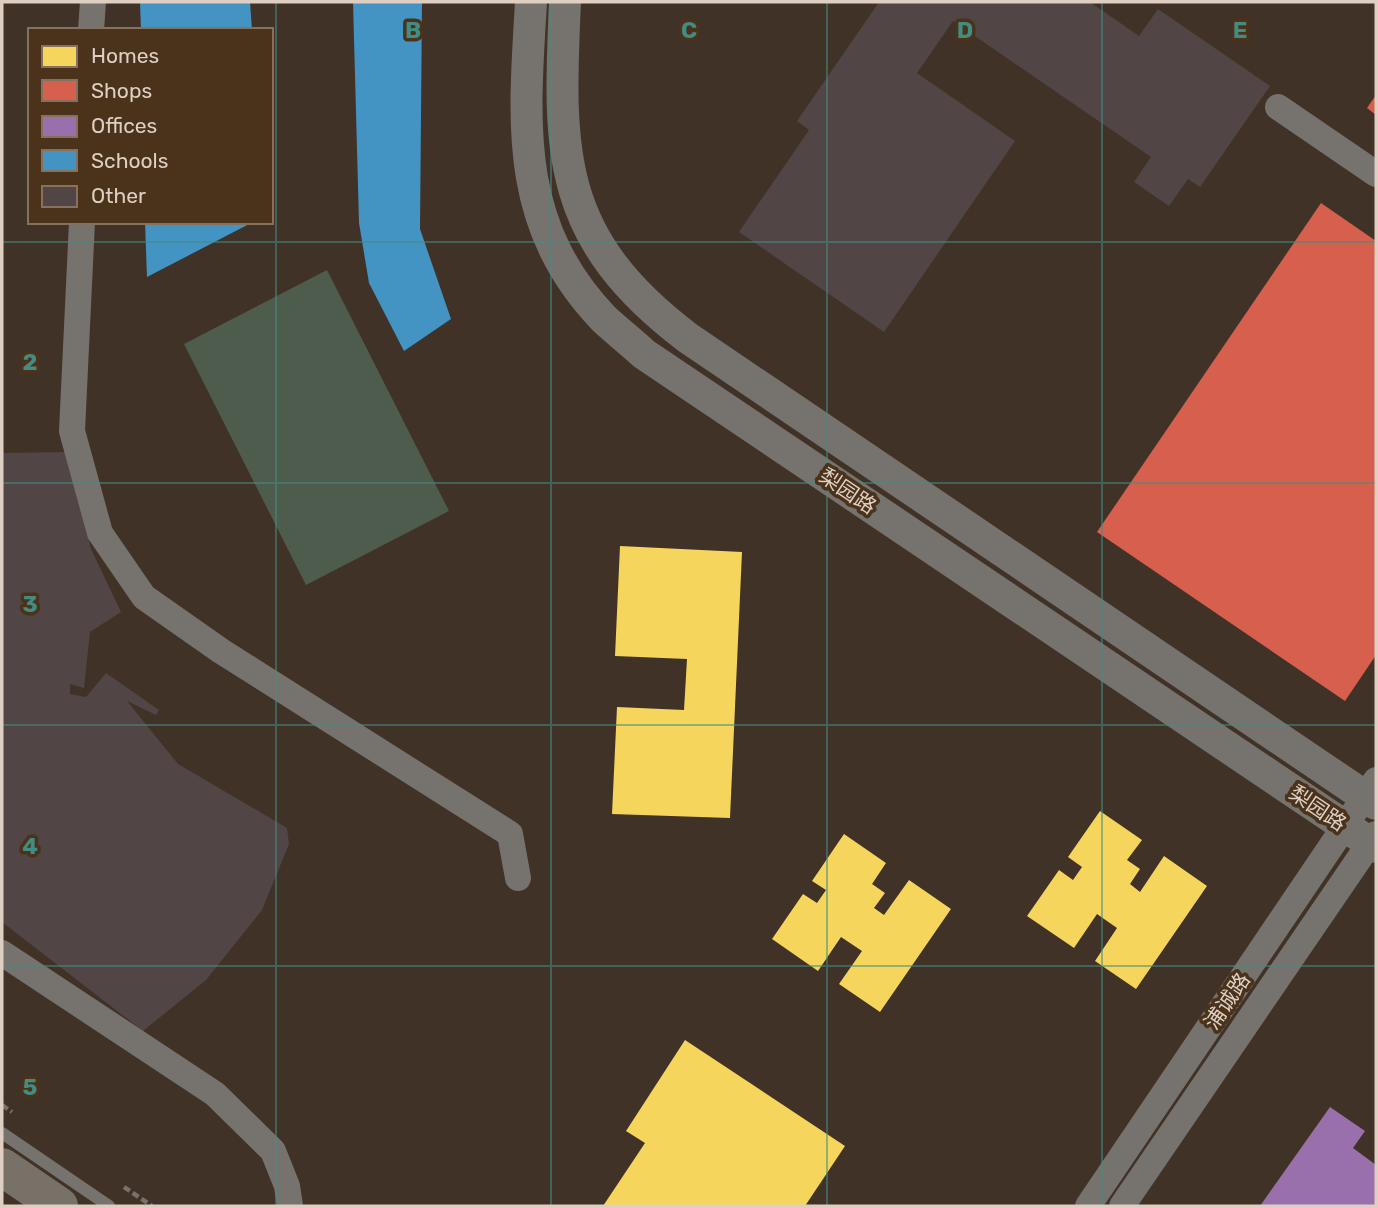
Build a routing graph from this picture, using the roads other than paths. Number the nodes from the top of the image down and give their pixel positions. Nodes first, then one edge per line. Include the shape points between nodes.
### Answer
1 (93, 2) edge
2 (531, 2) edge
3 (565, 2) edge
4 (91, 28) edge
5 (1278, 107) dead end
6 (1376, 174) edge
7 (82, 224) edge
8 (1373, 794) edge
9 (1367, 837) edge
10 (519, 878) dead end
11 (2, 953) edge
12 (2, 1133) edge
13 (2, 1167) edge
14 (59, 1206) edge
15 (109, 1206) edge
16 (290, 1206) edge
17 (1088, 1206) edge
18 (1122, 1206) edge

1 - 4 street
2 - 9 street, 梨园路 via 526,117 530,178 547,232 571,276 604,318 645,354
3 - 8 street, 梨园路 via 561,113 578,205 599,247 658,316
5 - 6 street
7 - 10 street via 72,431 100,533 144,597 510,834
8 - 9 street, 浦诚路
9 - 17 street, 浦诚路
9 - 18 street, 浦诚路
11 - 16 street via 215,1094 273,1151
12 - 15 lane
13 - 14 main road

